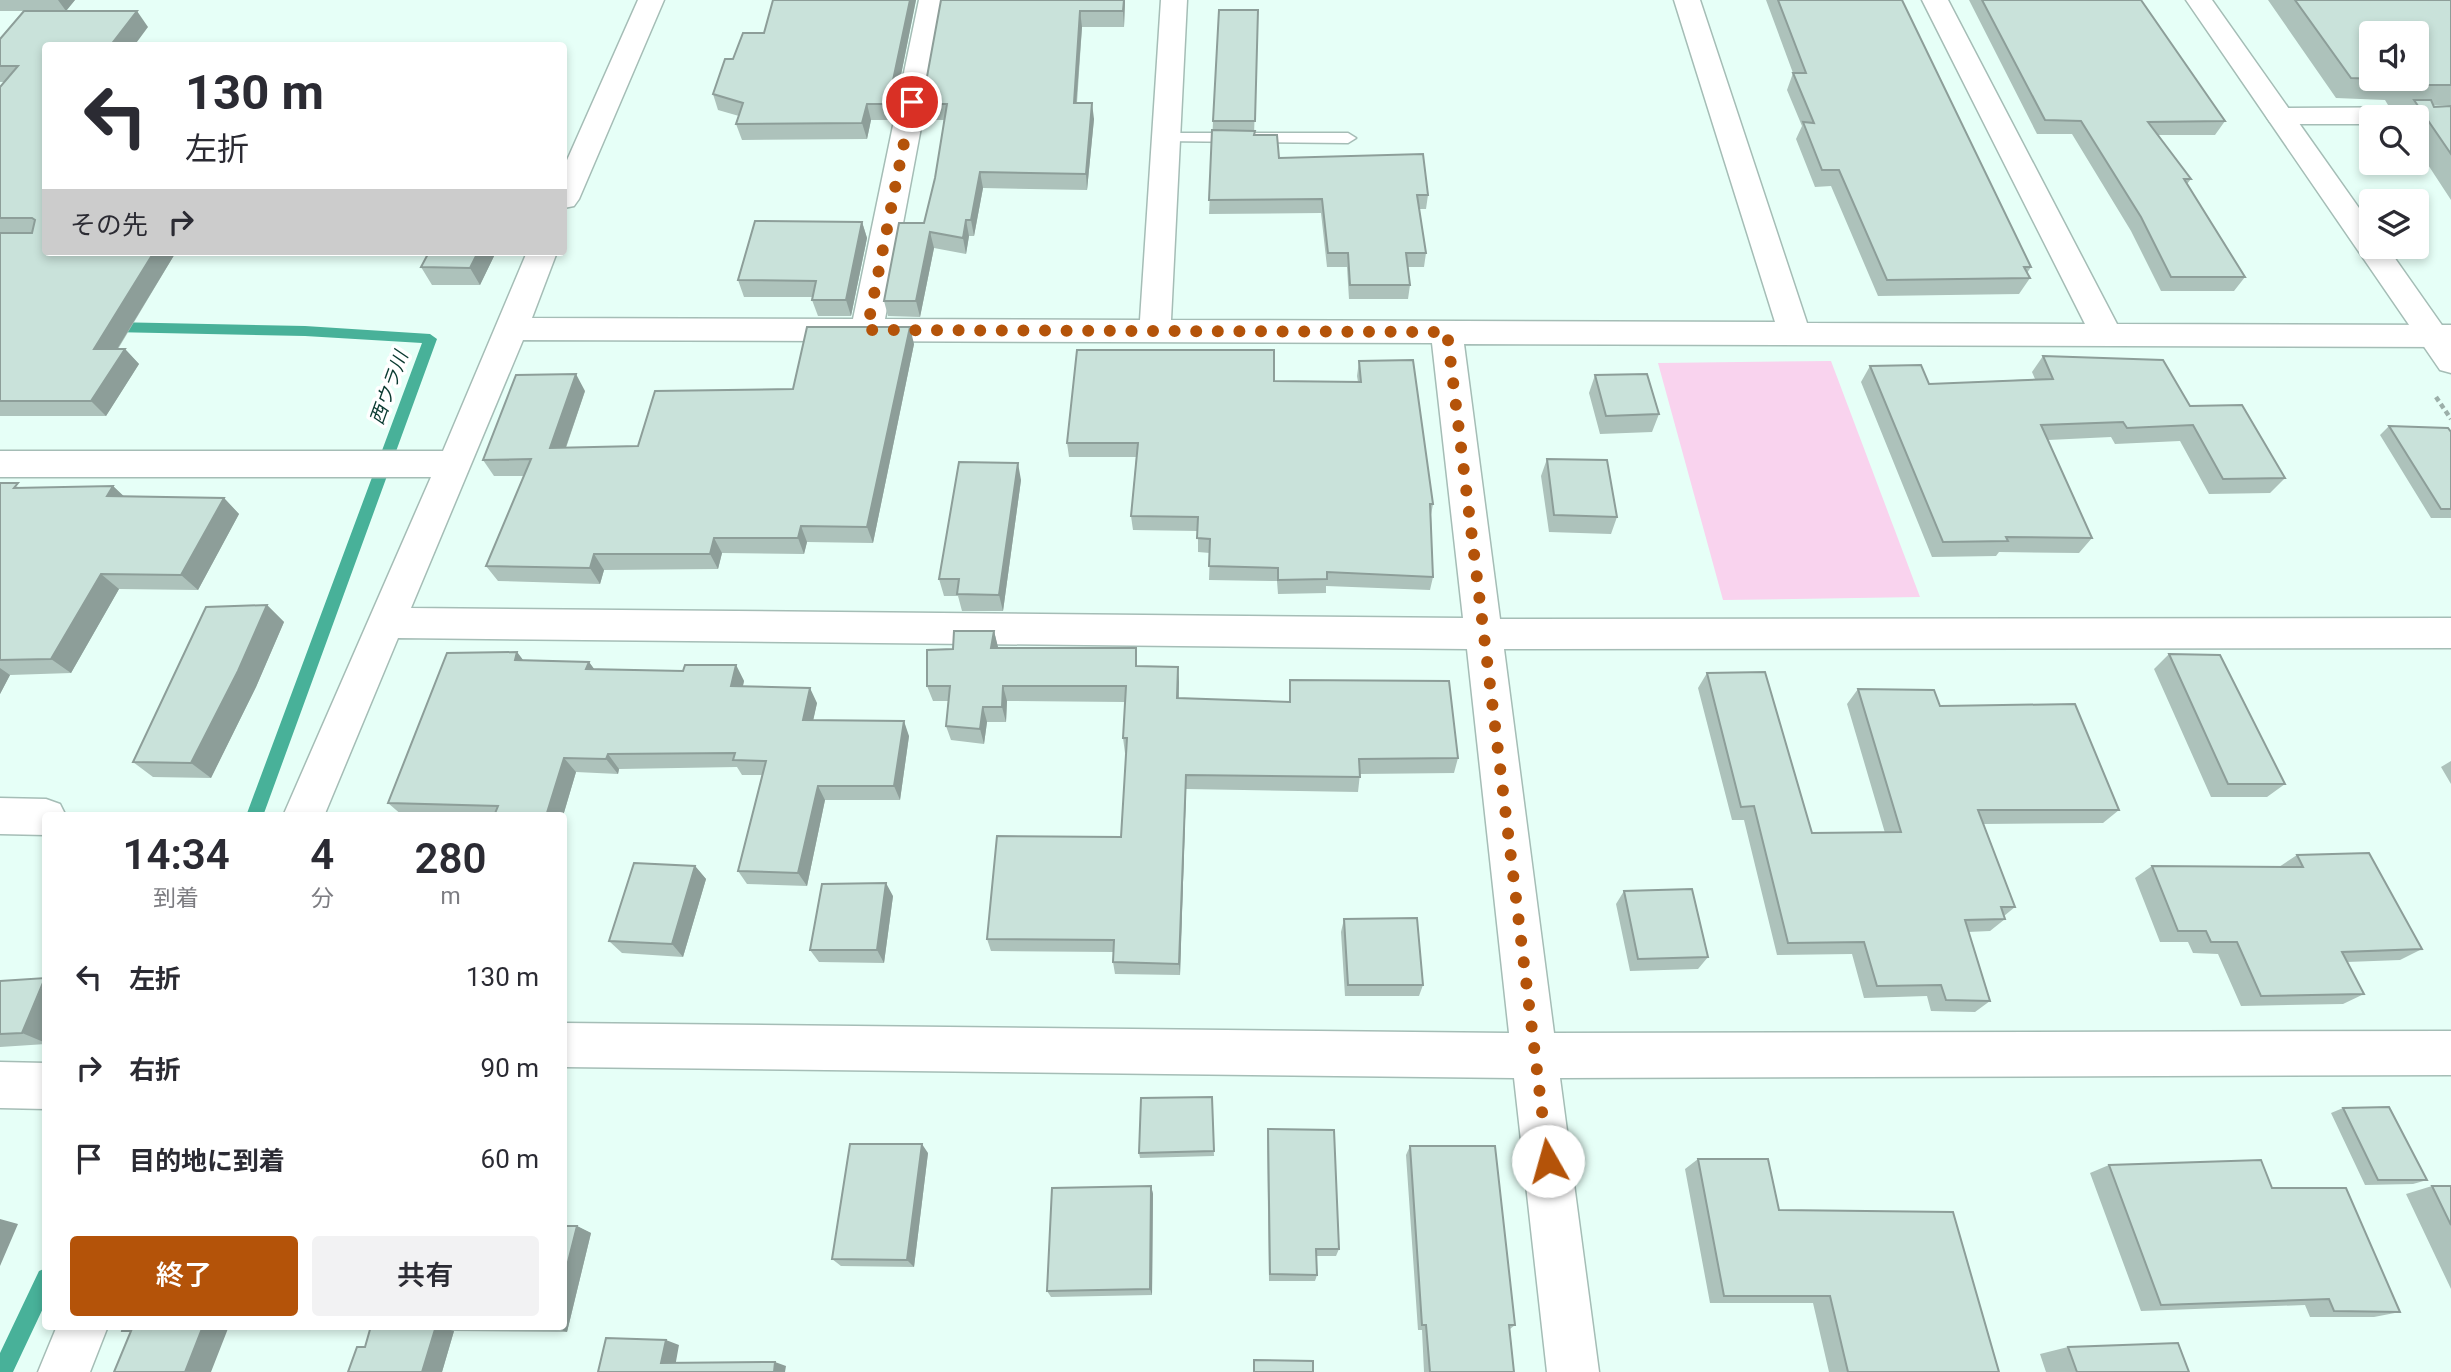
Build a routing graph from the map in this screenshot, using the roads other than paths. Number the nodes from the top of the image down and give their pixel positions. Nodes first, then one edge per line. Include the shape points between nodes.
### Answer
1 (651, 0) edge
2 (932, 0) edge
3 (1174, 0) edge
4 (1687, 0) edge
5 (1935, 0) edge
6 (2199, 0) edge
7 (2451, 114) edge
8 (2280, 116) junction
9 (1166, 138) junction
10 (1348, 138) dead end
11 (567, 192) edge
12 (540, 256) edge
13 (512, 328) junction
14 (867, 330) junction
15 (1155, 331) junction
16 (1447, 332) junction
17 (1795, 334) junction
18 (2107, 335) junction
19 (2442, 336) edge
20 (2451, 362) edge
21 (0, 464) edge
22 (453, 464) junction
23 (385, 623) junction
24 (2451, 633) edge
25 (1484, 634) junction
26 (305, 812) edge
27 (0, 816) edge
28 (42, 817) edge
29 (567, 1045) edge
30 (2451, 1053) edge
31 (1535, 1056) junction
32 (0, 1085) edge
33 (42, 1086) edge
34 (81, 1330) edge
35 (64, 1372) edge
36 (1573, 1372) edge

1 - 11 street
2 - 14 street
3 - 9 street
4 - 17 street
5 - 18 street
6 - 8 street
7 - 8 street
8 - 19 street
9 - 10 lane
9 - 15 street
12 - 13 street
13 - 14 street
13 - 22 street
14 - 15 street
15 - 16 street
16 - 17 street
16 - 25 street
17 - 18 street
18 - 19 street
19 - 20 street
21 - 22 street
22 - 23 street
23 - 25 street
23 - 26 street
24 - 25 street
25 - 31 street
27 - 28 street
29 - 31 street
30 - 31 street
31 - 36 street
32 - 33 street
34 - 35 street

